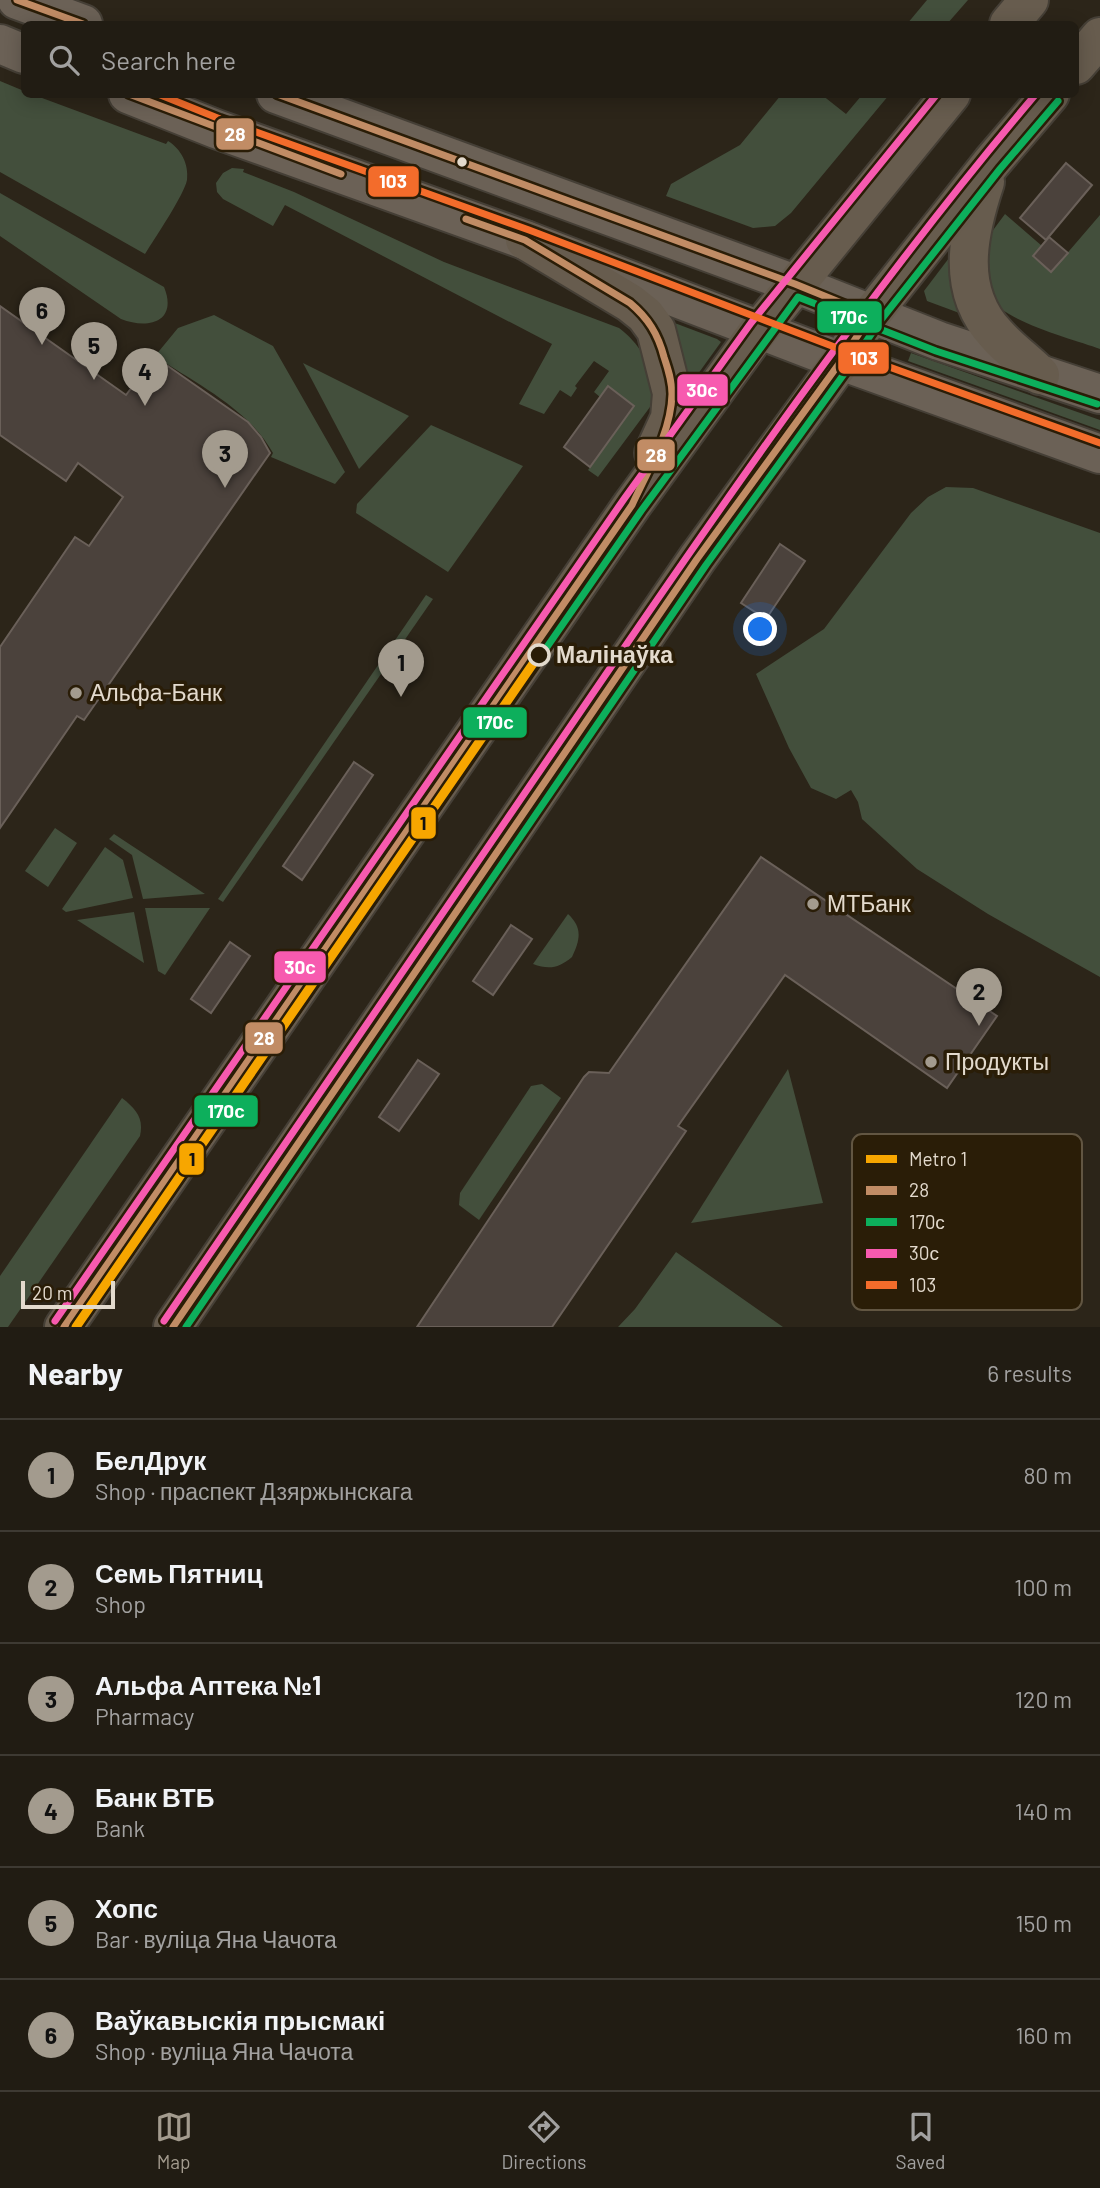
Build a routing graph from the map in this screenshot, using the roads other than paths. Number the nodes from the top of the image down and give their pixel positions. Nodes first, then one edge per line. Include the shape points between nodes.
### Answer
1 (17, 0) edge
2 (1029, 0) edge
3 (75, 21) edge
4 (1012, 21) edge
5 (1100, 37) edge
6 (0, 44) edge
7 (21, 53) edge
8 (1079, 62) edge
9 (138, 98) edge
10 (287, 98) edge
11 (948, 98) edge
12 (1047, 98) edge
13 (992, 162) junction
14 (525, 240) junction
15 (795, 284) junction
16 (871, 315) junction
17 (759, 330) junction
18 (841, 361) junction
19 (1040, 375) junction
20 (1100, 394) edge
21 (1100, 454) edge
22 (632, 505) junction
23 (64, 1327) edge
24 (173, 1327) edge

1 - 3 main road
2 - 4 main road
5 - 8 main road
6 - 7 main road
9 - 14 main road
10 - 15 main road
11 - 15 main road
12 - 13 main road
13 - 16 main road
13 - 19 main road via 971,231 968,278 995,334
14 - 17 main road
14 - 22 main road via 630,303 656,330 673,393 670,418
15 - 16 main road
15 - 17 main road
16 - 18 main road
16 - 19 main road
17 - 18 main road
17 - 22 main road
18 - 21 main road
18 - 24 main road via 697,559
19 - 20 main road
22 - 23 main road

